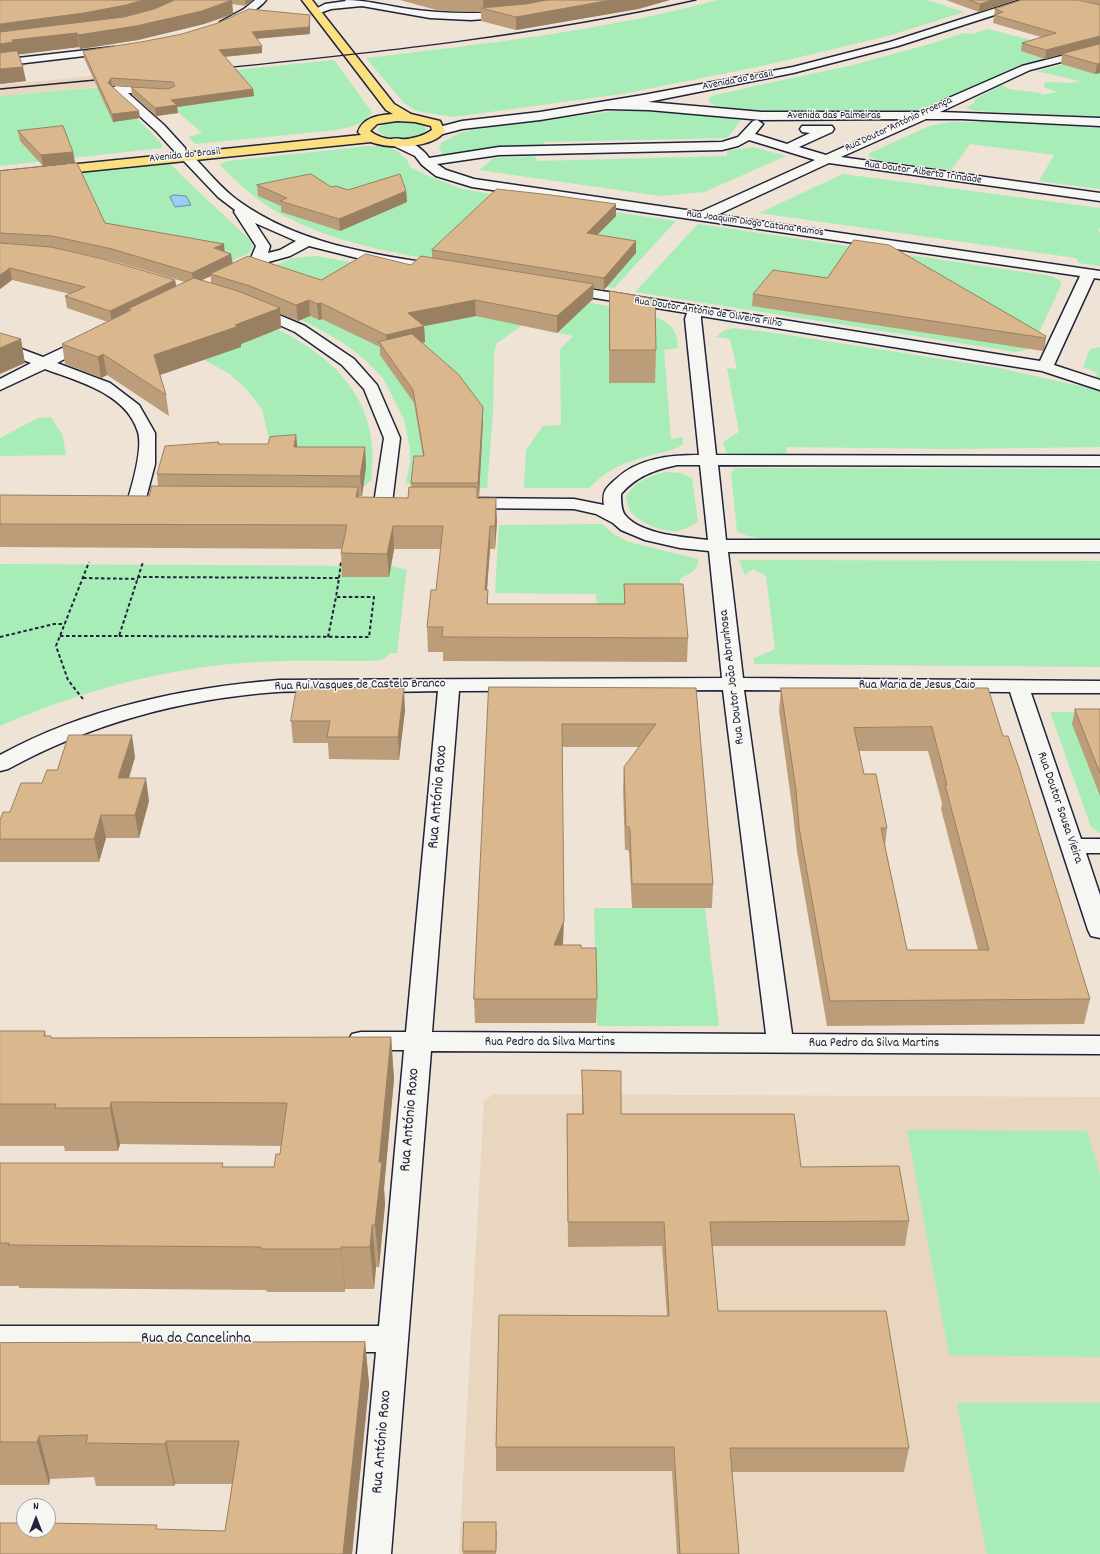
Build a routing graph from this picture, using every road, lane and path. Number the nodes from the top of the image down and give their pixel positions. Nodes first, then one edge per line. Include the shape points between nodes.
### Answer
1 (261, 0) edge
2 (299, 0) edge
3 (307, 0) edge
4 (350, 0) edge
5 (1008, 0) edge
6 (1031, 0) edge
7 (362, 3) junction
8 (226, 8) dead end
9 (248, 11) junction
10 (317, 11) junction
11 (522, 13) edge
12 (213, 27) edge
13 (122, 48) edge
14 (1100, 49) edge
15 (0, 63) edge
16 (689, 91) junction
17 (169, 92) edge
18 (642, 100) junction
19 (687, 104) junction
20 (713, 112) junction
21 (762, 116) junction
22 (924, 116) junction
23 (407, 117) junction
24 (380, 120) junction
25 (1100, 122) edge
26 (435, 126) junction
27 (768, 129) dead end
28 (790, 129) dead end
29 (750, 132) junction
30 (368, 133) junction
31 (424, 139) junction
32 (396, 142) junction
33 (788, 148) junction
34 (183, 154) junction
35 (423, 158) junction
36 (825, 159) junction
37 (0, 170) edge
38 (0, 176) edge
39 (1100, 197) edge
40 (235, 205) junction
41 (703, 216) junction
42 (305, 242) junction
43 (342, 251) junction
44 (285, 253) junction
45 (259, 257) junction
46 (455, 272) edge
47 (1095, 274) edge
48 (219, 280) edge
49 (548, 287) edge
50 (240, 304) edge
51 (695, 311) junction
52 (104, 334) edge
53 (0, 346) edge
54 (44, 362) junction
55 (1045, 368) junction
56 (0, 385) edge
57 (1100, 385) edge
58 (708, 460) junction
59 (1100, 461) edge
60 (616, 488) junction
61 (137, 502) edge
62 (383, 503) edge
63 (454, 503) edge
64 (574, 504) junction
65 (619, 519) junction
66 (718, 546) junction
67 (1100, 546) edge
68 (89, 562) dead end
69 (143, 562) dead end
70 (341, 562) edge
71 (83, 578) junction
72 (139, 578) junction
73 (339, 578) junction
74 (336, 597) junction
75 (65, 624) junction
76 (60, 636) junction
77 (119, 636) junction
78 (328, 636) junction
79 (0, 637) edge
80 (733, 684) junction
81 (449, 685) junction
82 (1018, 686) junction
83 (1100, 687) edge
84 (83, 699) dead end
85 (0, 764) edge
86 (1072, 846) junction
87 (1100, 846) edge
88 (1100, 930) edge
89 (339, 1041) edge
90 (418, 1042) junction
91 (780, 1044) junction
92 (1100, 1045) edge
93 (0, 1339) edge
94 (392, 1339) junction
95 (374, 1554) edge

1 - 9 street
2 - 24 main road via 379,108
3 - 10 main road
4 - 7 street
5 - 18 street, Avenida do Brasil via 882,40
6 - 16 street, Avenida do Brasil via 894,44 793,70
7 - 10 street via 329,6
7 - 11 street via 455,16 482,17
8 - 9 street
9 - 12 street
10 - 23 main road via 390,107
13 - 15 street
14 - 22 street, Rua Doutor António Proença via 1026,68 955,99
16 - 18 street, Avenida do Brasil
16 - 19 street via 683,98
17 - 34 street via 116,89 160,128
18 - 19 street, Avenida das Palmeiras
18 - 20 street, Avenida das Palmeiras
18 - 26 street, Avenida do Brasil via 532,111
18 - 26 street, Avenida das Palmeiras via 540,116
19 - 20 street, Avenida das Palmeiras
20 - 21 street, Avenida das Palmeiras
21 - 22 street, Avenida das Palmeiras
21 - 29 street
22 - 25 street, Avenida das Palmeiras via 962,115
22 - 36 street, Rua Doutor António Proença
23 - 24 main road
23 - 26 main road
24 - 30 main road via 367,125
26 - 31 main road
27 - 29 street
28 - 33 street via 828,129
29 - 33 street, Rua Doutor Alberto Trindade
29 - 35 street via 736,144 722,146 499,151
30 - 32 main road
30 - 34 main road, Avenida do Brasil via 333,134
31 - 32 main road
31 - 35 street
32 - 35 street, Rua Joaquim Diogo Catana Ramos
33 - 36 street, Rua Doutor Alberto Trindade
34 - 37 main road, Avenida do Brasil
34 - 38 main road, Avenida do Brasil
34 - 40 street
35 - 41 street, Rua Joaquim Diogo Catana Ramos via 441,173 472,183
36 - 39 street, Rua Doutor Alberto Trindade
36 - 41 street, Rua Doutor António Proença
40 - 42 street via 266,224
40 - 45 street via 263,246
41 - 47 street, Rua Joaquim Diogo Catana Ramos
42 - 43 street
42 - 44 street
42 - 45 street via 275,247
43 - 44 street
43 - 46 street
44 - 45 street
45 - 48 street
47 - 55 street
49 - 51 street, Rua Doutor António de Oliveira Filho
50 - 62 street via 300,329 348,362 371,388 392,438
51 - 55 street, Rua Doutor António de Oliveira Filho
51 - 58 street, Rua Doutor João Abrunhosa via 693,319
52 - 54 street
53 - 54 street
54 - 56 street
54 - 61 street via 104,386 131,405 147,433 146,464
55 - 57 street, Rua Doutor António de Oliveira Filho
58 - 59 street
58 - 60 street via 677,460 650,465 633,472
58 - 66 street, Rua Doutor João Abrunhosa
60 - 64 street
60 - 65 street via 612,493 612,504
63 - 64 street
64 - 65 street via 602,510
65 - 66 street via 634,530 658,538
66 - 67 street
66 - 80 street, Rua Doutor João Abrunhosa
68 - 71 path
69 - 72 path
70 - 73 path
71 - 72 path
71 - 75 path
72 - 73 path
72 - 77 path
73 - 74 path
74 - 78 path
74 - 78 path via 374,598 369,637
75 - 76 path
75 - 79 path via 54,624
76 - 77 path
76 - 84 path via 56,646 68,680
77 - 78 path
80 - 81 street, Rua Rui Vasques de Castelo Branco
80 - 82 street, Rua Maria de Jesus Caio
80 - 91 street, Rua Doutor João Abrunhosa
81 - 85 street, Rua Rui Vasques de Castelo Branco via 279,686 213,692 147,705 86,723 28,748
81 - 90 street, Rua António Roxo
82 - 83 street, Rua Maria de Jesus Caio
82 - 86 street, Rua Doutor Sousa Vieira
86 - 87 street
86 - 88 street, Rua Doutor Sousa Vieira
89 - 90 street, Rua Pedro da Silva Martins
90 - 91 street, Rua Pedro da Silva Martins
90 - 94 street, Rua António Roxo
91 - 92 street, Rua Pedro da Silva Martins
93 - 94 street, Rua da Cancelinha
94 - 95 street, Rua António Roxo

